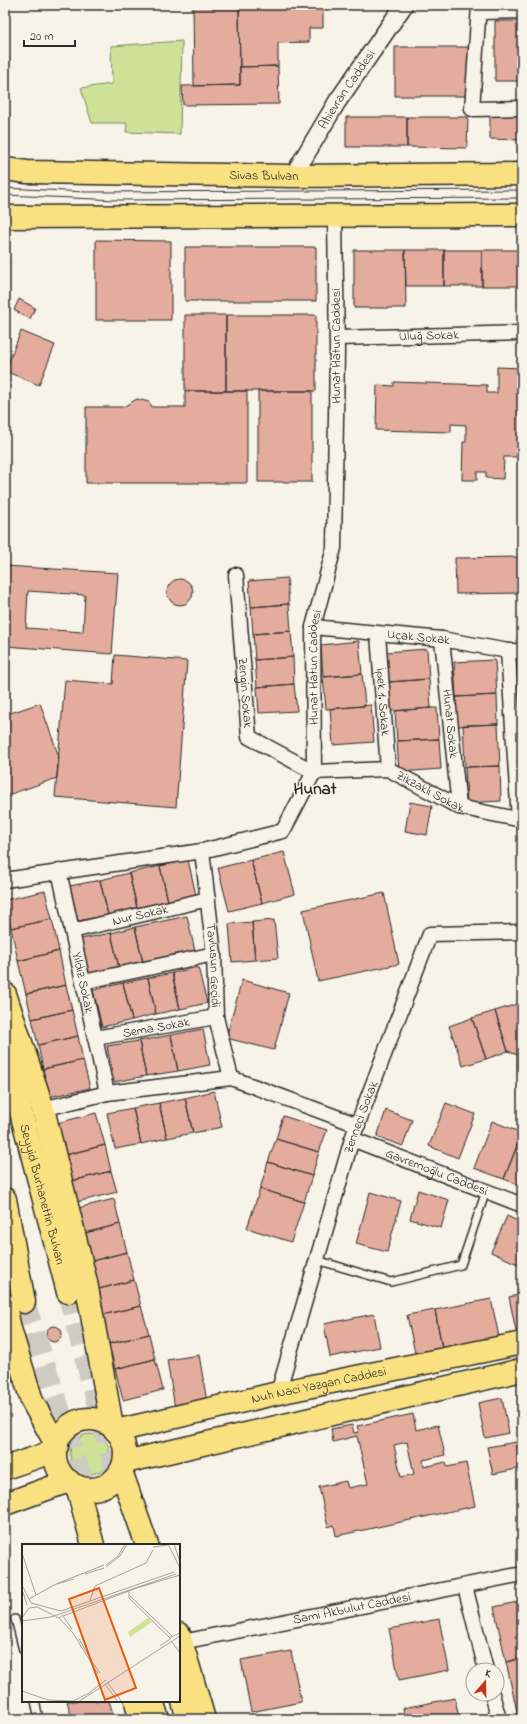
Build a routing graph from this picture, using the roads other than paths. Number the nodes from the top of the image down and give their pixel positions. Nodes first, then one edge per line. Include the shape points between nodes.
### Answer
1 (404, 5) edge
2 (479, 8) edge
3 (522, 11) edge
4 (522, 108) edge
5 (5, 169) edge
6 (522, 174) edge
7 (293, 176) junction
8 (335, 216) junction
9 (522, 216) edge
10 (5, 217) edge
11 (522, 333) edge
12 (337, 338) junction
13 (236, 575) dead end
14 (313, 628) junction
15 (378, 634) junction
16 (442, 639) junction
17 (508, 651) junction
18 (522, 651) edge
19 (388, 769) junction
20 (314, 772) junction
21 (459, 807) junction
22 (521, 820) edge
23 (202, 851) junction
24 (59, 871) junction
25 (5, 880) edge
26 (208, 899) junction
27 (72, 931) junction
28 (522, 932) edge
29 (214, 954) junction
30 (83, 982) junction
31 (5, 994) edge
32 (216, 1017) junction
33 (95, 1038) junction
34 (5, 1051) edge
35 (231, 1078) junction
36 (107, 1093) junction
37 (43, 1109) junction
38 (358, 1125) junction
39 (352, 1139) junction
40 (486, 1191) junction
41 (5, 1199) edge
42 (522, 1205) edge
43 (317, 1260) junction
44 (68, 1292) tunnel mouth
45 (14, 1304) edge
46 (522, 1343) edge
47 (522, 1370) edge
48 (278, 1393) junction
49 (114, 1428) junction
50 (56, 1449) junction
51 (123, 1467) junction
52 (5, 1468) edge
53 (73, 1484) junction
54 (5, 1504) edge
55 (93, 1544) edge
56 (147, 1544) edge
57 (522, 1574) edge
58 (465, 1586) junction
59 (15, 1620) dead end
60 (180, 1638) edge
61 (22, 1646) edge
62 (484, 1662) edge
63 (180, 1691) edge
64 (35, 1702) edge
65 (136, 1702) edge
66 (152, 1702) edge
67 (494, 1702) edge
68 (39, 1719) edge
69 (140, 1719) edge
70 (158, 1719) edge
71 (188, 1719) edge
72 (204, 1719) edge
73 (499, 1719) edge

1 - 7 street, Ahievran Caddesi via 337,102
2 - 3 street
2 - 4 street via 472,109
5 - 7 main road, Sivas Bulvarı via 27,172
6 - 7 main road, Sivas Bulvarı
8 - 9 main road
8 - 10 main road
8 - 12 street, Hunat Hatun Caddesi
11 - 12 street, Uluğ Sokak
12 - 14 street, Hunat Hatun Caddesi via 334,548
13 - 20 street, Zengin Sokak via 249,737
14 - 15 street, Uçak Sokak
14 - 20 street, Hunat Hatun Caddesi
15 - 16 street, Uçak Sokak
15 - 19 street, İpek 1. Sokak
16 - 17 street, Uçak Sokak
16 - 21 street, Hunat Sokak
17 - 18 street, Uçak Sokak
17 - 22 street
19 - 20 street, Zikzaklı Sokak
19 - 21 street, Zikzaklı Sokak
20 - 23 street, Hunat Hatun Caddesi via 283,831
21 - 22 street, Zikzaklı Sokak
23 - 24 street, Hunat Hatun Caddesi
23 - 26 street, Tavlusun Geçidi
24 - 25 street, Hunat Hatun Caddesi
24 - 27 street, Yıldız Sokak
26 - 27 street, Nur Sokak
26 - 29 street, Tavlusun Geçidi
27 - 30 street, Yıldız Sokak
28 - 38 street, Zenneci Sokak via 430,934
29 - 30 street
29 - 32 street, Tavlusun Geçidi
30 - 33 street, Yıldız Sokak
31 - 37 main road
32 - 33 street, Sema Sokak
32 - 35 street, Tavlusun Geçidi
33 - 36 street, Yıldız Sokak
34 - 44 main road, Seyyid Burhanettin Bulvarı
35 - 36 street
35 - 38 street
36 - 37 street
37 - 49 main road via 86,1282
38 - 39 street, Zenneci Sokak
39 - 40 street, Gavremoğlu Caddesi
39 - 43 street, Zenneci Sokak
40 - 42 street, Gavremoğlu Caddesi
40 - 43 lane via 460,1265 391,1282
41 - 45 main road
43 - 48 street, Zenneci Sokak
45 - 50 main road via 10,1329 32,1402
46 - 48 main road, Nuh Naci Yazgan Caddesi
47 - 51 main road
48 - 49 main road, Nuh Naci Yazgan Caddesi
49 - 50 main road via 95,1419 76,1422 62,1434
49 - 51 main road via 124,1443
50 - 52 main road
50 - 53 main road via 58,1468
51 - 53 main road via 107,1485 87,1489
51 - 56 main road
53 - 54 main road
53 - 55 main road
57 - 58 street, Sami Akbulut Caddesi
58 - 60 street, Sami Akbulut Caddesi
58 - 62 street
59 - 61 lane
60 - 72 main road
63 - 71 main road
64 - 68 lane
65 - 69 main road
66 - 70 main road
67 - 73 street

